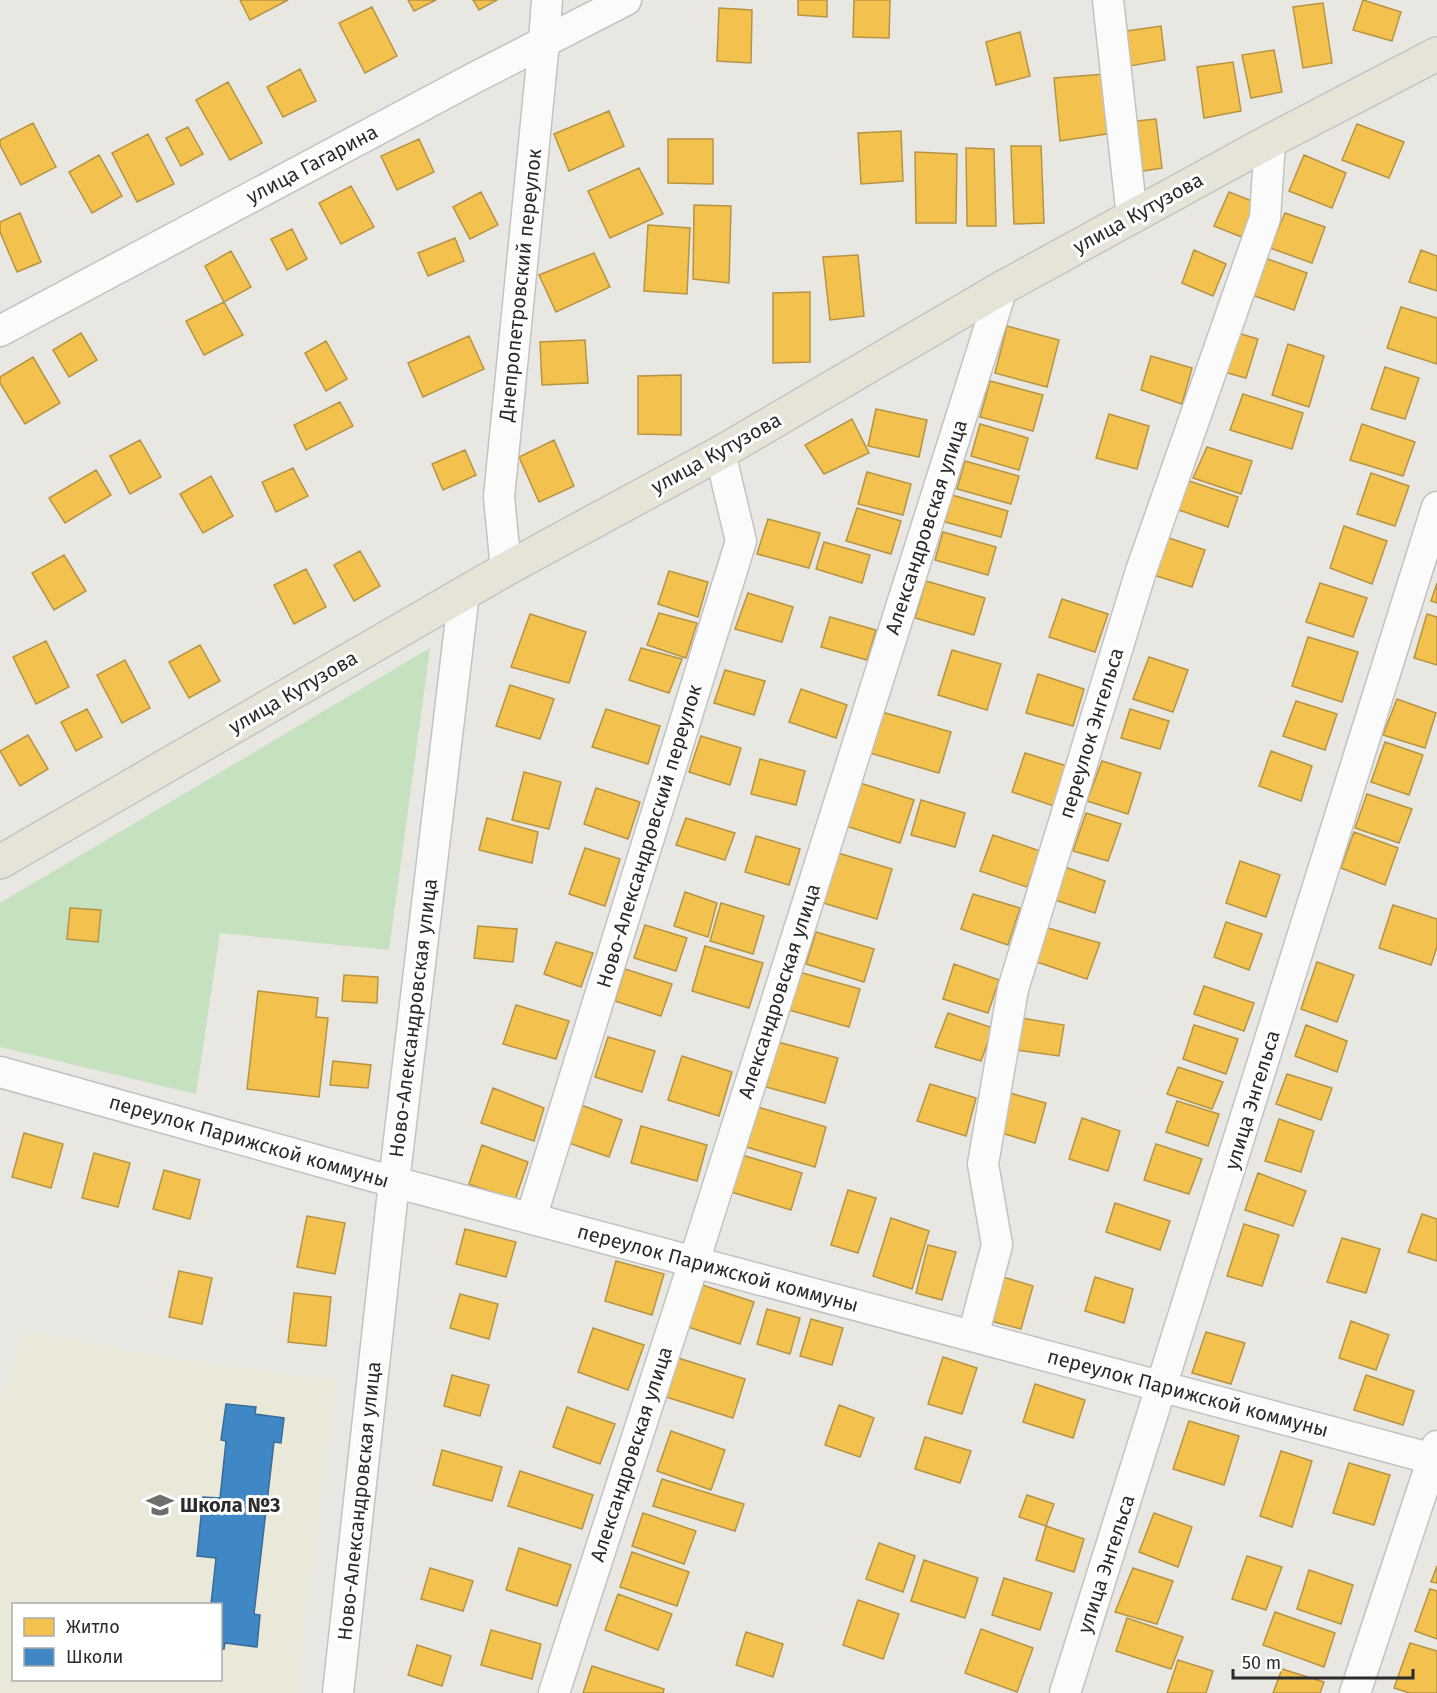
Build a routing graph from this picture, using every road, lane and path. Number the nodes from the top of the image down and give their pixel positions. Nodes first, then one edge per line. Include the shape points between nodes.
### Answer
1 (546, 0) edge
2 (626, 0) edge
3 (1108, 0) edge
4 (544, 42) junction
5 (1437, 54) edge
6 (1270, 141) junction
7 (1131, 217) junction
8 (1002, 288) junction
9 (0, 331) edge
10 (720, 453) junction
11 (1437, 507) edge
12 (506, 569) junction
13 (464, 593) junction
14 (0, 862) edge
15 (0, 1072) edge
16 (394, 1182) junction
17 (531, 1218) junction
18 (694, 1262) junction
19 (973, 1336) junction
20 (1162, 1386) junction
21 (1436, 1455) edge
22 (338, 1693) edge
23 (554, 1693) edge
24 (1065, 1693) edge
25 (1355, 1693) edge

1 - 4 street, Днепропетровский переулок
2 - 4 street, улица Гагарина
3 - 7 street
4 - 9 street, улица Гагарина
4 - 12 street, Днепропетровский переулок via 499,497
5 - 6 main road, улица Кутузова
6 - 7 main road, улица Кутузова
6 - 19 street, переулок Энгельса via 1265,218 1141,572 1013,989 983,1164 997,1245
7 - 8 main road, улица Кутузова
8 - 10 main road, улица Кутузова
8 - 18 street, Александровская улица
10 - 12 main road, улица Кутузова
10 - 17 street, Ново-Александровский переулок via 741,541
11 - 20 street, улица Энгельса
12 - 13 main road, улица Кутузова
13 - 14 main road, улица Кутузова
13 - 16 street, Ново-Александровская улица
15 - 16 street, переулок Парижской коммуны
16 - 17 street, переулок Парижской коммуны
16 - 22 street, Ново-Александровская улица
17 - 18 street, переулок Парижской коммуны
18 - 19 street, переулок Парижской коммуны
18 - 23 street, Александровская улица
19 - 20 street, переулок Парижской коммуны
20 - 21 street, переулок Парижской коммуны
20 - 24 street, улица Энгельса
21 - 25 street

